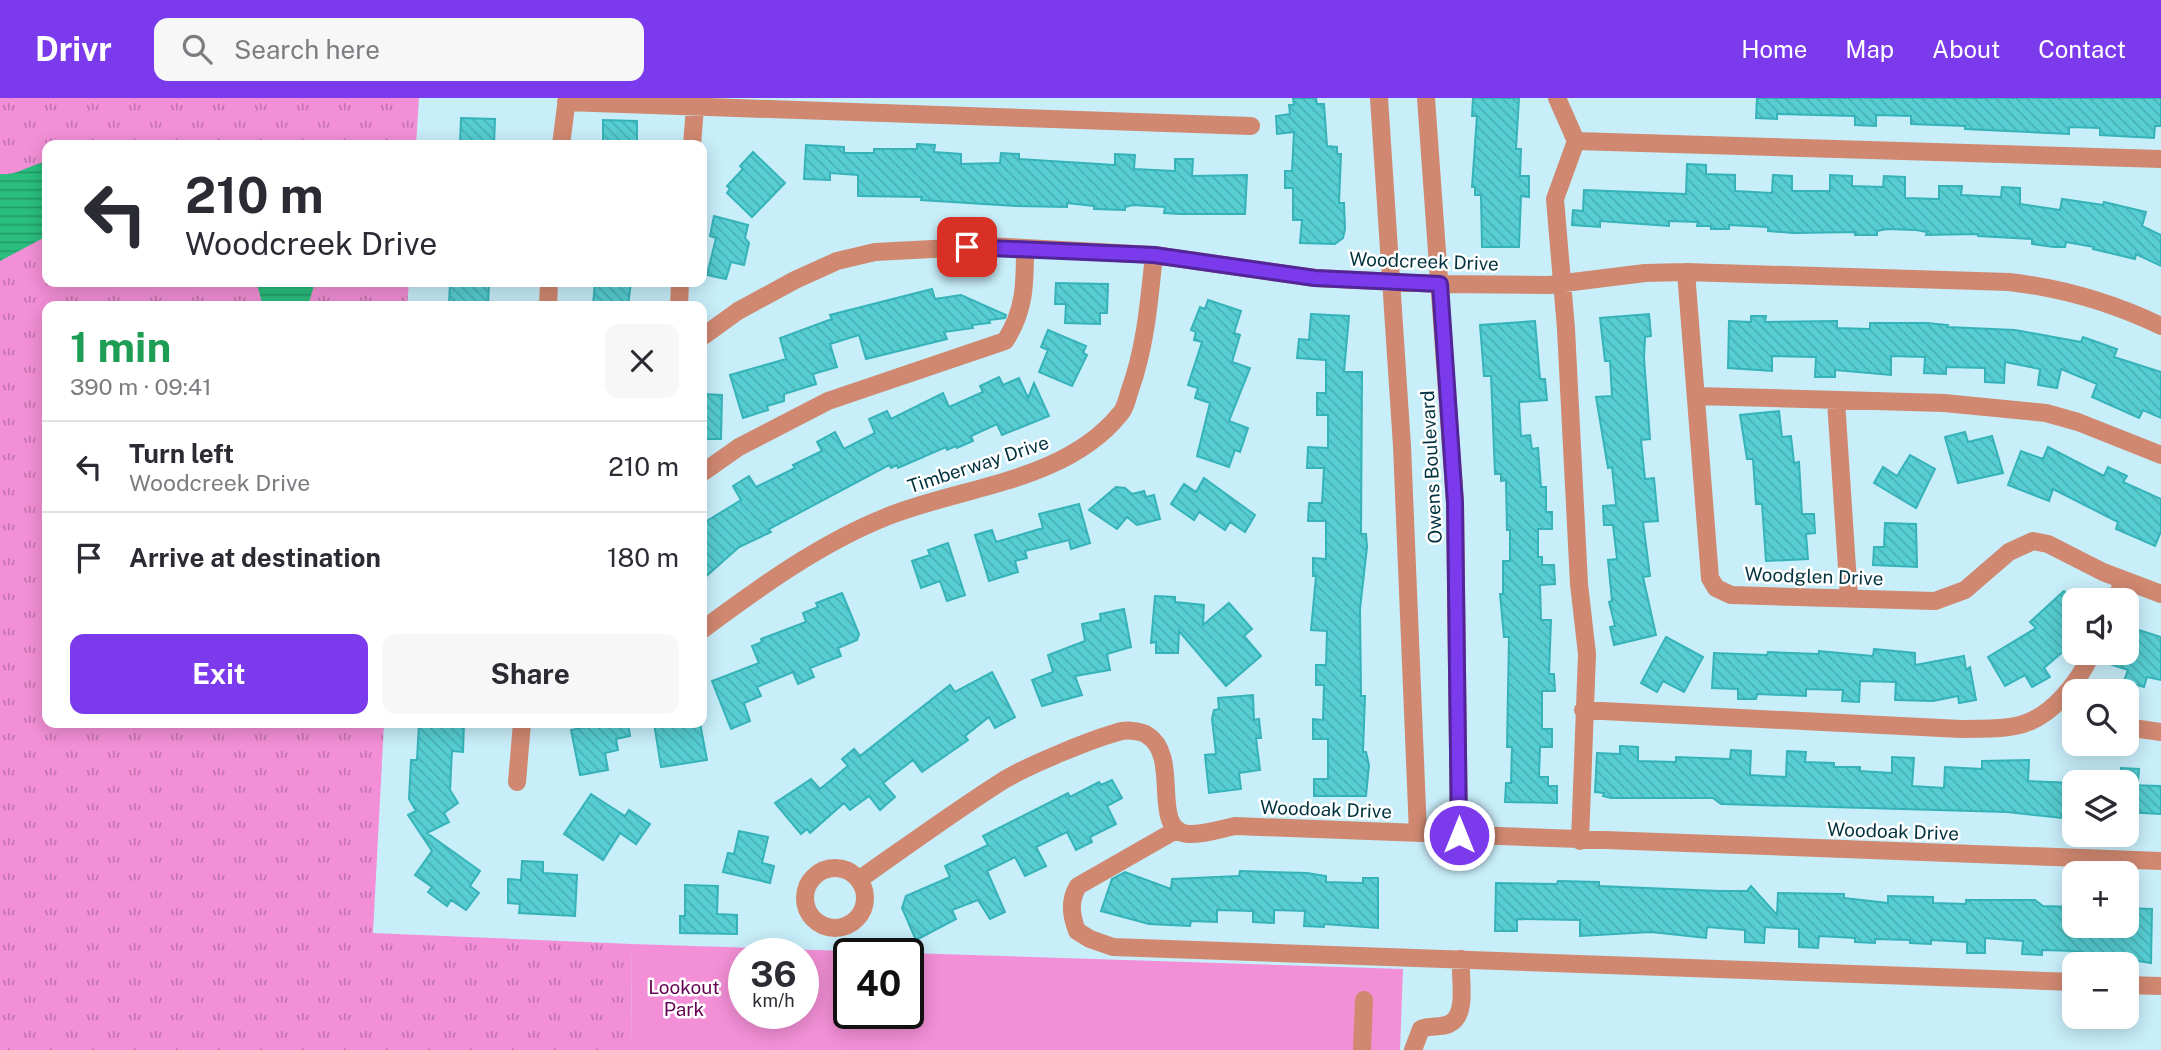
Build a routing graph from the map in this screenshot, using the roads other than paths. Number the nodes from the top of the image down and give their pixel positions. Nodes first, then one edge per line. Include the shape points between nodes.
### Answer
1 (1379, 98) edge
2 (1426, 98) edge
3 (1558, 98) edge
4 (566, 100) edge
5 (695, 107) junction
6 (1251, 126) dead end
7 (562, 140) edge
8 (692, 140) edge
9 (1576, 141) junction
10 (2161, 159) edge
11 (1025, 248) junction
12 (1154, 255) junction
13 (1686, 272) junction
14 (1391, 282) junction
15 (1440, 284) junction
16 (1562, 284) junction
17 (2161, 326) edge
18 (707, 333) edge
19 (1696, 396) junction
20 (1836, 401) junction
21 (2161, 455) edge
22 (707, 469) edge
23 (2124, 580) junction
24 (2120, 588) edge
25 (2161, 594) edge
26 (1849, 598) junction
27 (707, 627) edge
28 (2062, 701) edge
29 (1583, 710) junction
30 (522, 728) edge
31 (2139, 729) edge
32 (2161, 732) edge
33 (517, 782) dead end
34 (1176, 830) junction
35 (1418, 833) junction
36 (1459, 835) junction
37 (1580, 841) junction
38 (2161, 861) edge
39 (860, 879) dead end
40 (1461, 959) junction
41 (2062, 982) edge
42 (2139, 985) edge
43 (2161, 986) edge
44 (1364, 1000) dead end
45 (1362, 1050) edge
46 (1413, 1050) edge

1 - 14 street, Owens Boulevard
2 - 15 street, Owens Boulevard
3 - 9 street
4 - 5 street
4 - 7 street
5 - 6 street
5 - 8 street
9 - 10 street
9 - 16 street via 1555,199
11 - 12 street, Woodcreek Drive
11 - 18 street, Woodcreek Drive via 875,252 837,261 738,311
11 - 22 street via 1025,292 1018,321 1005,341 828,401 739,447
12 - 14 street, Woodcreek Drive via 1267,273
12 - 27 street, Timberway Drive via 1143,352 1123,412 1097,438 1066,458 940,498 816,551
13 - 16 street, Woodcreek Drive via 1645,272
13 - 17 street, Woodcreek Drive via 2009,282 2048,287
13 - 19 street, Woodglen Drive
14 - 15 street, Woodcreek Drive
14 - 35 street, Owens Boulevard via 1409,573
15 - 16 street, Woodcreek Drive
15 - 36 street, Owens Boulevard via 1455,503
16 - 29 street via 1587,654
19 - 20 street
19 - 26 street, Woodglen Drive via 1710,578 1716,588 1731,595
20 - 21 street via 1944,403 2046,413
20 - 26 street
23 - 24 street
23 - 25 street, Woodglen Drive
23 - 26 street, Woodglen Drive via 2034,541 2009,552 1965,590 1935,601
28 - 29 street via 2017,726 1961,729
29 - 37 street
30 - 33 street
31 - 32 street
34 - 35 street, Woodoak Drive via 1189,834 1235,826
34 - 39 street via 1168,815 1168,774 1157,743 1146,733 1125,730 1007,778
34 - 40 street via 1078,886 1072,908 1077,931 1113,947
35 - 36 street, Woodoak Drive
36 - 37 street, Woodoak Drive
37 - 38 street, Woodoak Drive
40 - 41 street
40 - 46 street via 1457,1018 1421,1028
42 - 43 street
44 - 45 street

